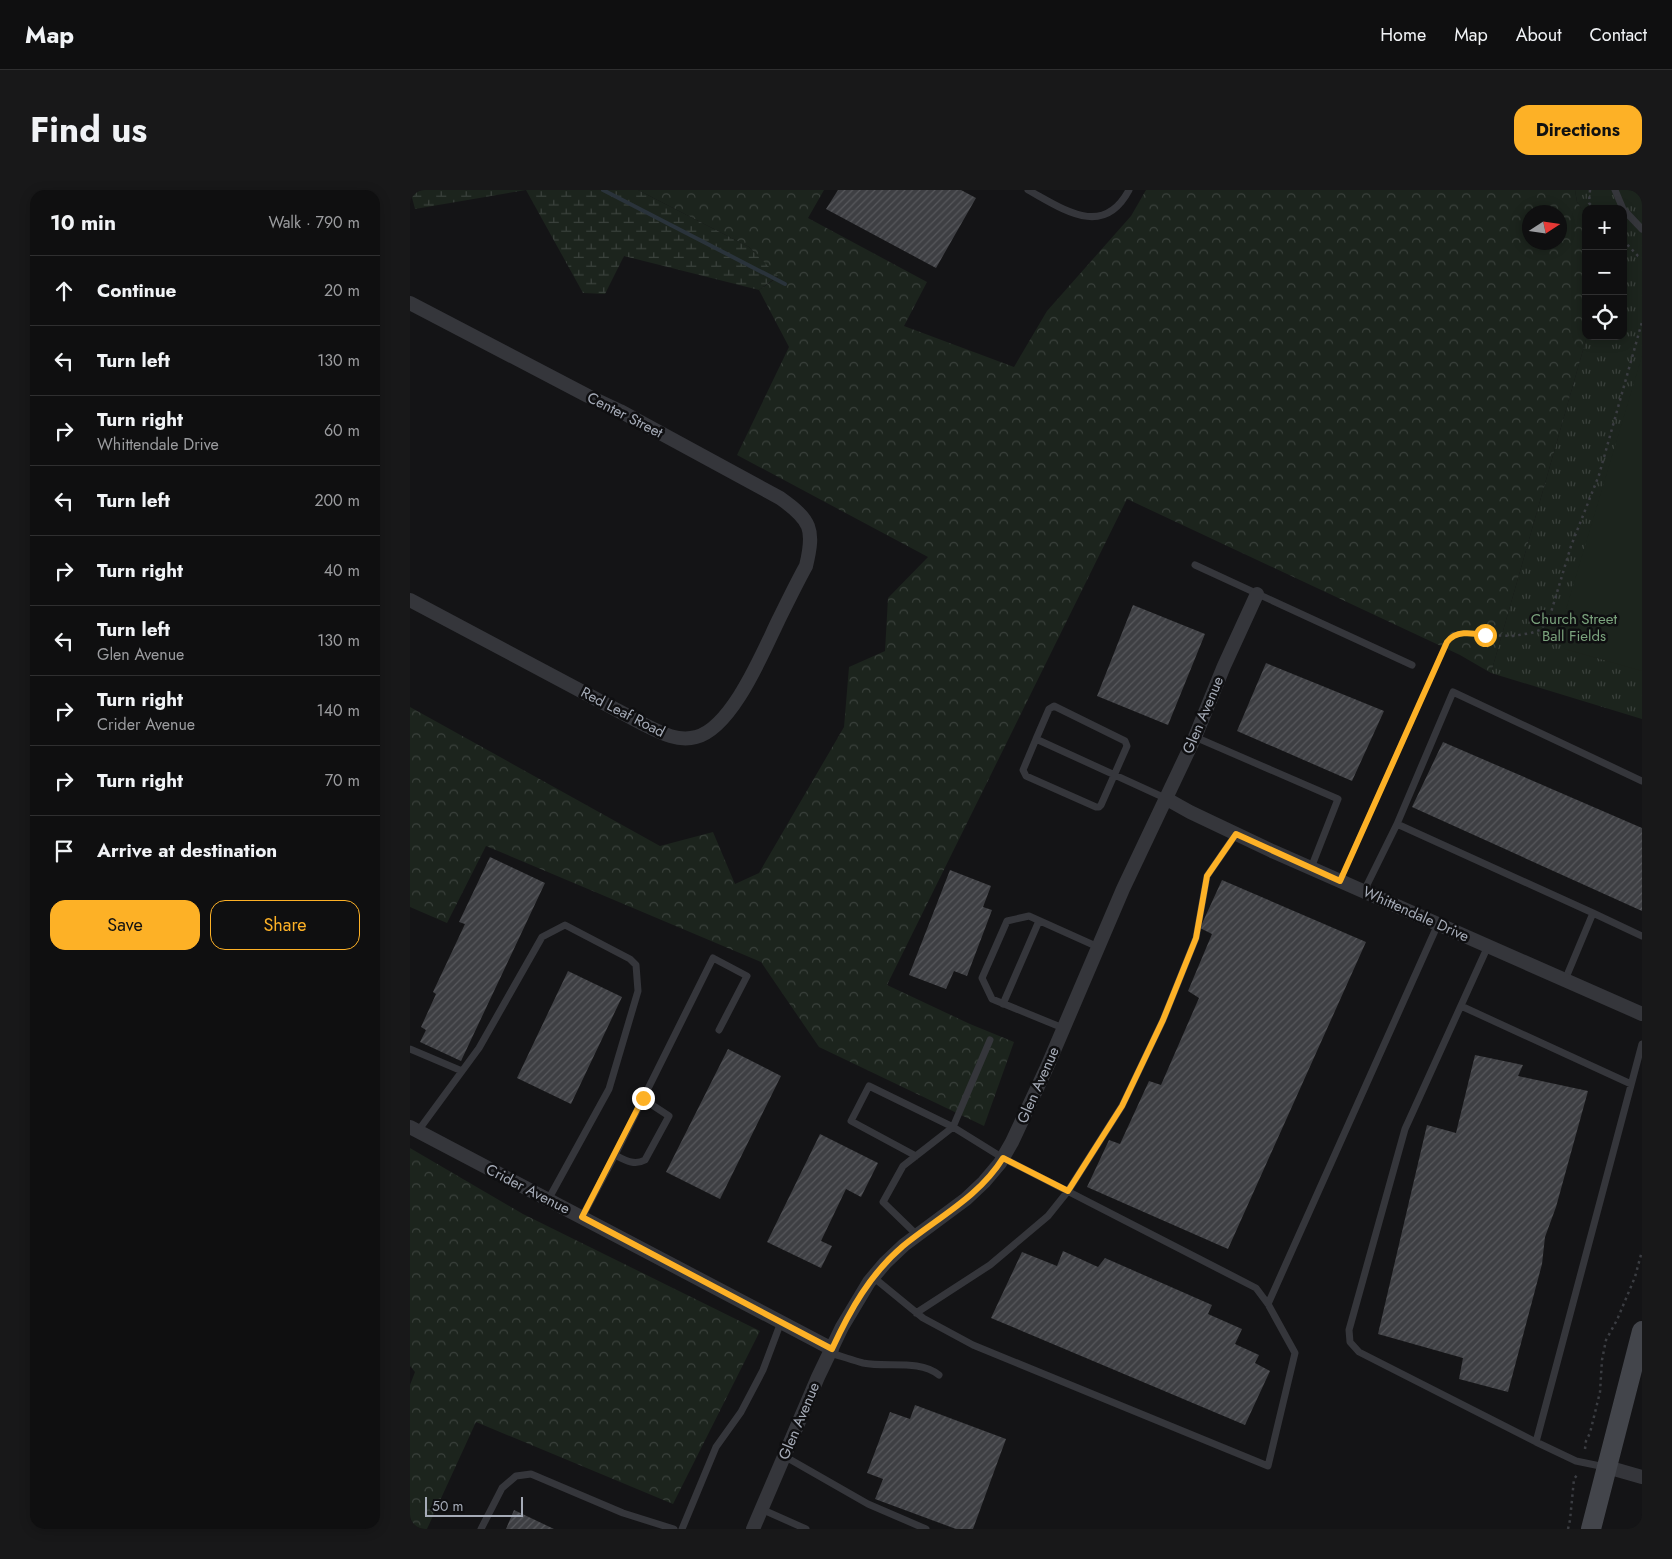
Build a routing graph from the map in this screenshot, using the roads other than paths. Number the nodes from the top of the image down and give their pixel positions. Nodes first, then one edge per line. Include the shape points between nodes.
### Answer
1 (1028, 190) edge
2 (1129, 190) edge
3 (1615, 190) edge
4 (1621, 205) edge
5 (1627, 213) edge
6 (1642, 229) edge
7 (410, 303) edge
8 (810, 552) joint
9 (1195, 566) dead end
10 (1257, 594) junction
11 (410, 600) edge
12 (1412, 665) dead end
13 (1194, 737) junction
14 (1036, 739) junction
15 (1115, 774) junction
16 (1642, 781) edge
17 (1166, 798) junction
18 (1397, 824) junction
19 (1236, 834) junction
20 (1311, 868) junction
21 (1364, 891) junction
22 (1593, 912) junction
23 (1040, 921) junction
24 (1438, 924) junction
25 (1642, 936) edge
26 (1488, 946) junction
27 (1098, 947) junction
28 (1564, 980) junction
29 (1003, 1004) junction
30 (1461, 1006) junction
31 (1642, 1014) edge
32 (1063, 1028) junction
33 (719, 1030) dead end
34 (990, 1040) dead end
35 (1642, 1044) edge
36 (410, 1049) edge
37 (462, 1071) junction
38 (1631, 1084) junction
39 (643, 1098) junction
40 (953, 1127) junction
41 (414, 1129) edge
42 (615, 1155) junction
43 (916, 1156) junction
44 (1003, 1158) junction
45 (1068, 1191) junction
46 (548, 1200) junction
47 (582, 1217) junction
48 (917, 1236) junction
49 (873, 1277) junction
50 (1268, 1304) junction
51 (916, 1313) junction
52 (782, 1322) junction
53 (1642, 1331) edge
54 (830, 1351) junction
55 (939, 1375) dead end
56 (1536, 1442) junction
57 (784, 1456) junction
58 (1607, 1467) junction
59 (1642, 1477) edge
60 (761, 1509) junction
61 (481, 1529) edge
62 (674, 1529) edge
63 (682, 1529) edge
64 (753, 1529) edge
65 (806, 1529) edge
66 (926, 1529) edge
67 (1591, 1529) edge

1 - 2 lane via 1073,214 1100,216 1113,212
3 - 4 lane
5 - 6 lane
7 - 8 street, Center Street via 780,498 801,514 809,525
8 - 11 street, Red Leaf Road via 747,684 710,730 686,739 674,738 645,725
9 - 10 lane
10 - 12 lane
10 - 13 street, Glen Avenue
13 - 17 street, Glen Avenue
13 - 20 lane via 1338,799
14 - 15 lane
14 - 15 lane via 1049,709 1054,706 1125,741 1127,746
14 - 15 lane via 1024,774 1096,807 1101,805
15 - 17 lane
16 - 18 lane via 1454,692
17 - 19 street, Whittendale Drive
17 - 27 street, Glen Avenue
18 - 21 lane
18 - 22 lane
19 - 20 street, Whittendale Drive
19 - 45 lane via 1207,876 1196,938 1163,1020 1122,1106
20 - 21 street, Whittendale Drive
21 - 24 street, Whittendale Drive
22 - 25 lane
22 - 28 lane
23 - 27 lane
23 - 29 lane
23 - 29 lane via 1029,916 1007,920 982,978 992,999
24 - 26 street, Whittendale Drive
24 - 50 lane
26 - 28 street, Whittendale Drive
26 - 30 lane
27 - 32 street, Glen Avenue
28 - 31 street, Whittendale Drive
29 - 32 lane
30 - 38 lane
30 - 56 lane via 1405,1129 1349,1330 1350,1342 1359,1352
32 - 44 street, Glen Avenue
33 - 39 lane via 747,976 713,958
34 - 40 lane
35 - 38 lane
36 - 37 lane
37 - 41 lane
37 - 46 lane via 479,1048 542,937 565,925 636,965 638,991 610,1088
38 - 56 lane
39 - 42 lane
39 - 42 lane via 669,1116 645,1160 633,1163
40 - 43 lane
40 - 43 lane via 869,1086 851,1121
40 - 44 lane
41 - 46 street, Crider Avenue
42 - 47 lane
43 - 48 lane via 903,1166 883,1202
44 - 45 lane
44 - 48 street, Glen Avenue via 966,1199
45 - 50 lane via 1256,1288
45 - 51 lane via 1048,1216 990,1265
46 - 47 street, Crider Avenue
47 - 52 street, Crider Avenue
48 - 49 street, Glen Avenue via 885,1262
49 - 51 lane
49 - 54 street, Glen Avenue
50 - 51 lane via 1295,1353 1268,1466 973,1345
52 - 54 street, Crider Avenue
52 - 63 lane via 741,1412 716,1447
53 - 58 main road
54 - 55 lane via 864,1363 932,1369
54 - 57 street, Glen Avenue
56 - 58 lane via 1576,1460
57 - 60 street, Glen Avenue
57 - 66 lane via 868,1504
58 - 59 street
58 - 67 main road
60 - 64 street, Glen Avenue
60 - 65 lane
61 - 62 lane via 502,1488 516,1476 531,1474 623,1513

